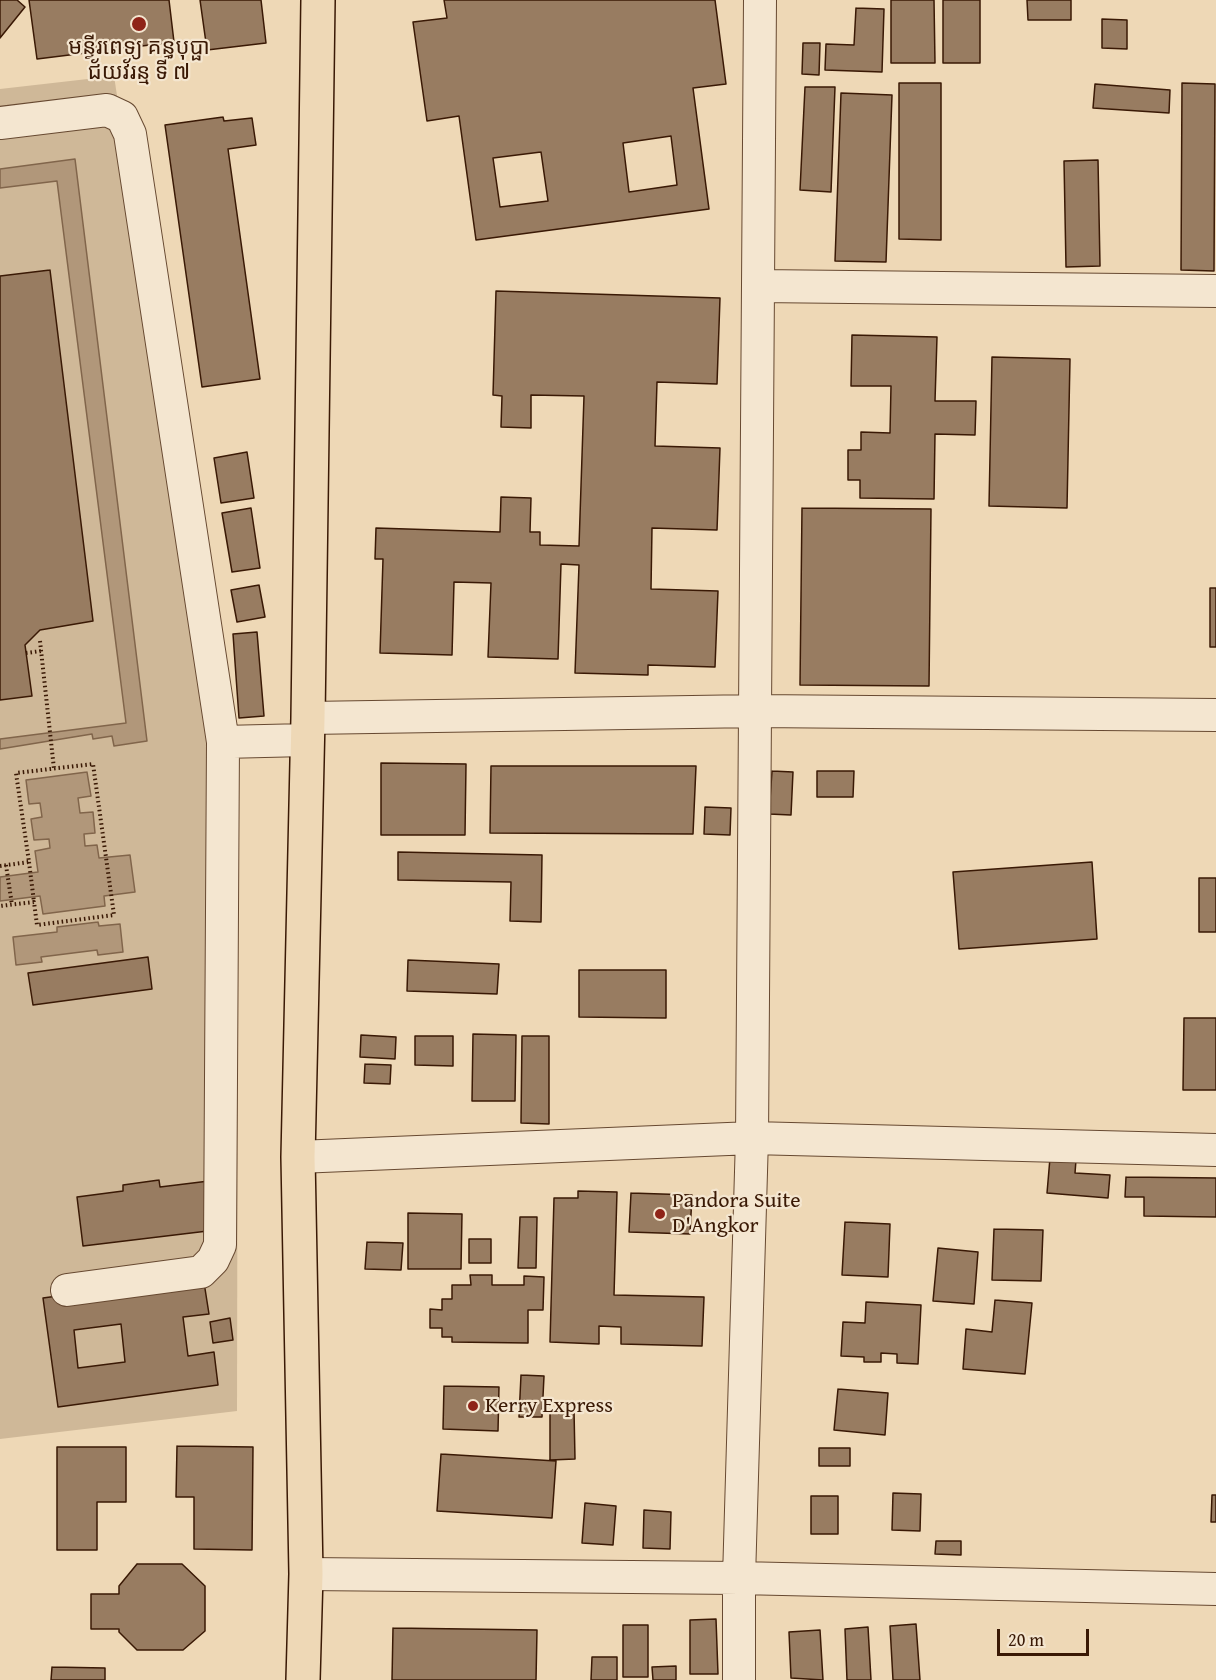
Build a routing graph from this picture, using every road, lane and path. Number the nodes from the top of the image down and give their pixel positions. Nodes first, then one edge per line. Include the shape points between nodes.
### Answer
1 (318, 0) edge
2 (760, 0) edge
3 (0, 123) edge
4 (759, 286) junction
5 (1216, 291) edge
6 (40, 641) dead end
7 (40, 651) junction
8 (26, 653) dead end
9 (756, 711) junction
10 (1216, 715) edge
11 (307, 729) junction
12 (223, 742) junction
13 (54, 769) junction
14 (29, 862) junction
15 (6, 865) junction
16 (0, 866) edge
17 (34, 902) junction
18 (12, 905) junction
19 (0, 906) edge
20 (752, 1138) junction
21 (1216, 1150) edge
22 (298, 1157) junction
23 (67, 1290) dead end
24 (306, 1574) junction
25 (740, 1578) junction
26 (1216, 1589) edge
27 (303, 1680) edge
28 (739, 1680) edge

1 - 11 main road
2 - 4 street
3 - 12 street via 107,110 122,117 130,134
4 - 5 street
4 - 9 street
6 - 7 path
7 - 8 path
7 - 13 path
9 - 10 street
9 - 11 street
9 - 20 street
11 - 12 street
11 - 22 main road
12 - 23 street via 220,1245 201,1272
13 - 14 path via 16,773
13 - 17 path via 93,764 114,915 37,925
14 - 15 path
14 - 17 path
15 - 16 path
15 - 18 path
17 - 18 path
18 - 19 path
20 - 21 street
20 - 22 street
20 - 25 street
22 - 24 main road
24 - 25 street
24 - 27 main road
25 - 26 street
25 - 28 street

